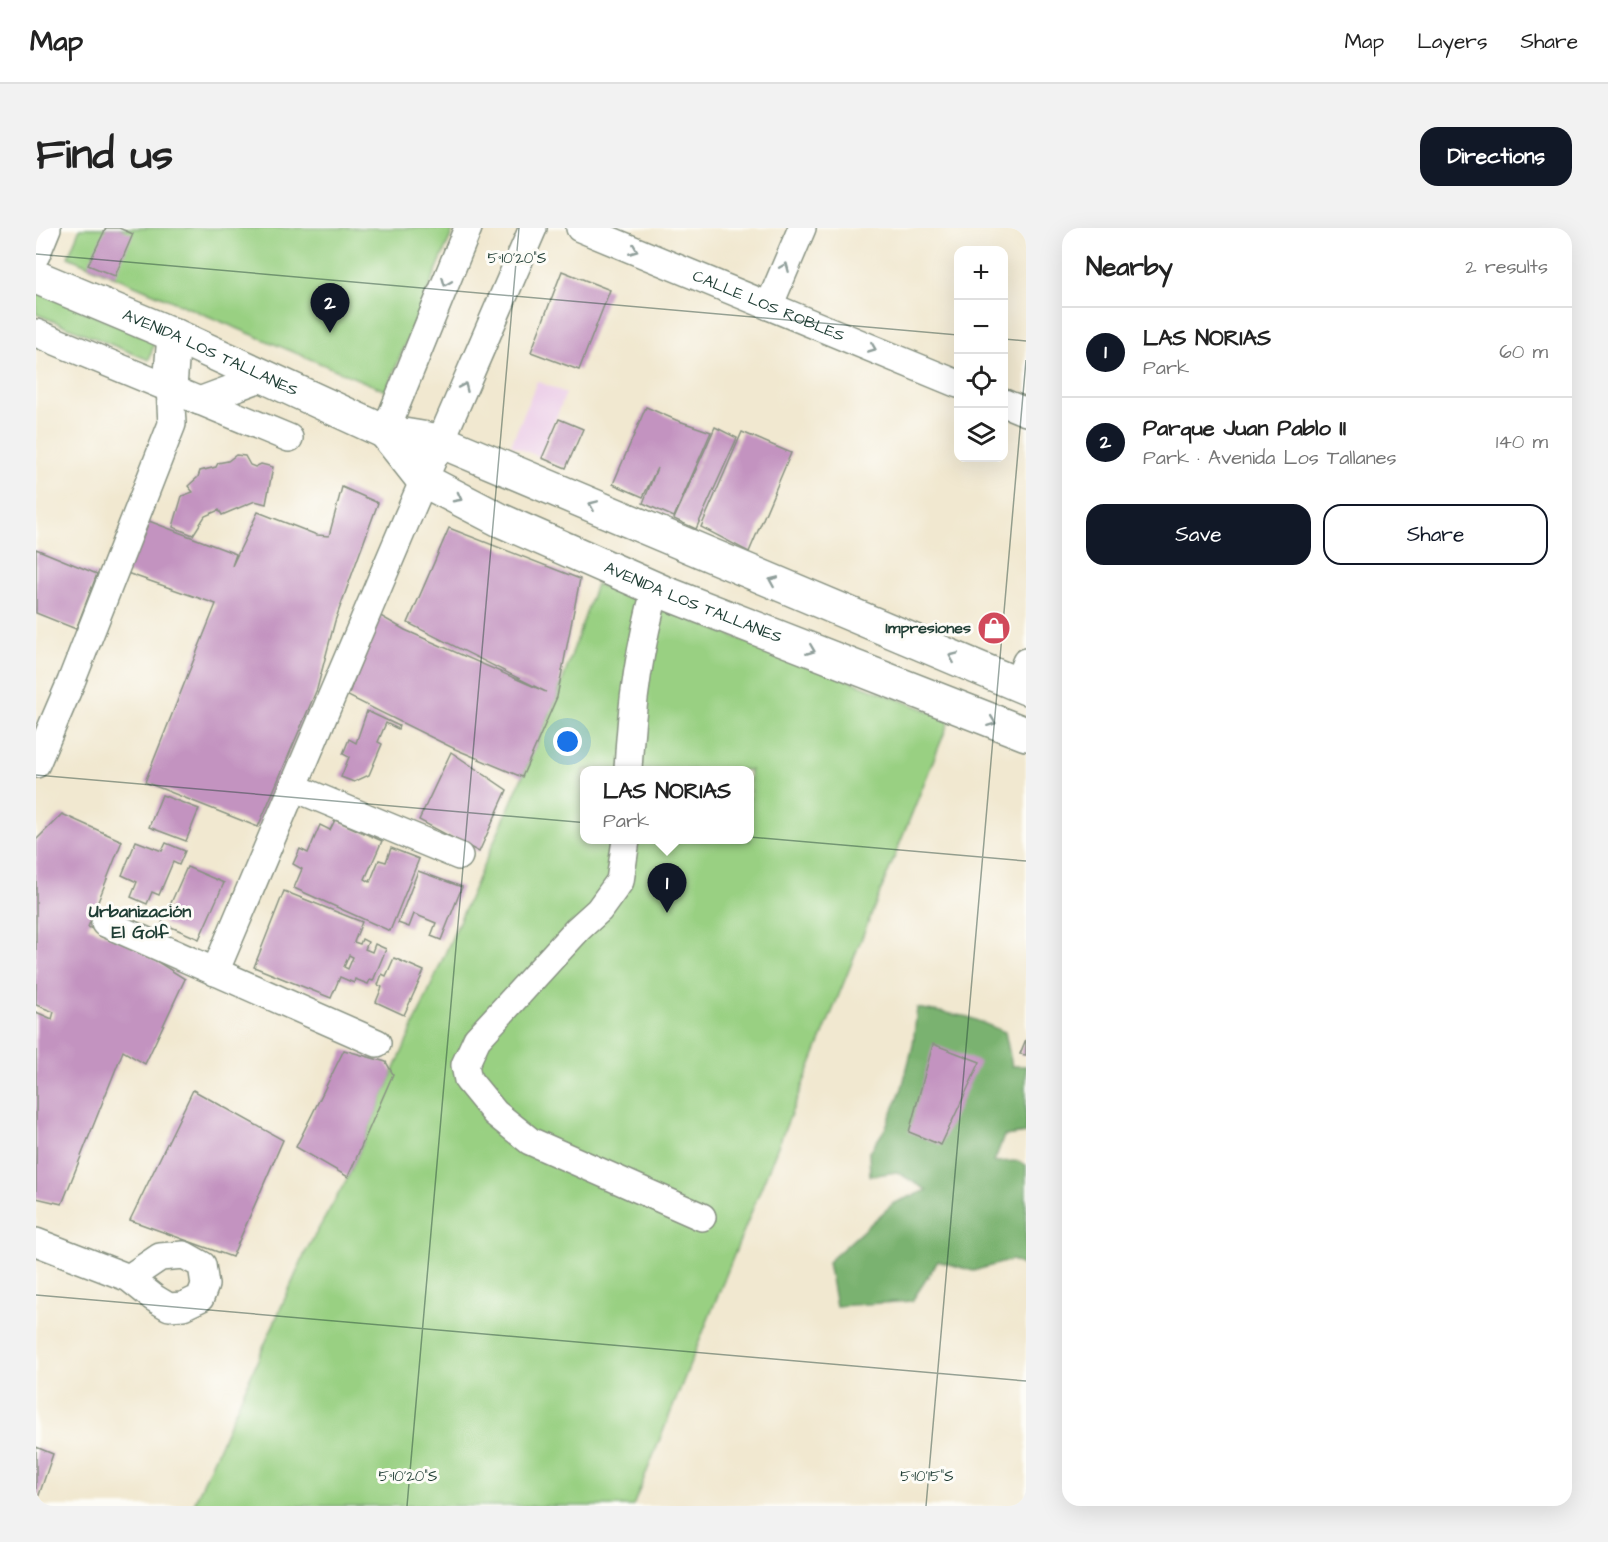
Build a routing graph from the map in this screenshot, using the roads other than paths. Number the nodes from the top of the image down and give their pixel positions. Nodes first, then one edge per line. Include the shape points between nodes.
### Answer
1 (47, 228) edge
2 (468, 228) edge
3 (533, 228) edge
4 (580, 228) edge
5 (802, 228) edge
6 (36, 255) edge
7 (36, 277) edge
8 (769, 306) junction
9 (36, 333) edge
10 (174, 335) junction
11 (266, 376) junction
12 (954, 382) edge
13 (170, 387) junction
14 (200, 401) junction
15 (1008, 405) edge
16 (1026, 412) edge
17 (386, 432) junction
18 (289, 438) dead end
19 (440, 441) junction
20 (423, 480) junction
21 (656, 588) junction
22 (1023, 678) edge
23 (1026, 734) edge
24 (36, 764) edge
25 (628, 766) edge
26 (293, 787) junction
27 (625, 844) edge
28 (459, 856) dead end
29 (105, 922) dead end
30 (215, 972) junction
31 (377, 1043) dead end
32 (702, 1217) dead end
33 (36, 1242) edge
34 (129, 1278) dead end

1 - 6 street
2 -> 17 street
19 -> 3 street
4 -> 8 street, CALLE LOS ROBLES
8 -> 5 street
7 - 10 main road, AVENIDA LOS TALLANES
8 -> 12 street, CALLE LOS ROBLES
9 - 13 street
10 - 11 main road, AVENIDA LOS TALLANES
10 - 13 main road
11 - 14 street
11 - 17 main road, AVENIDA LOS TALLANES
13 - 14 street
13 - 24 street via 172,424
14 - 18 street
15 - 16 street
17 - 19 main road, AVENIDA LOS TALLANES
17 - 20 main road, AVENIDA LOS TALLANES
19 - 20 street
22 -> 19 main road, AVENIDA LOS TALLANES
20 -> 21 main road, AVENIDA LOS TALLANES via 500,520
20 - 26 street
21 -> 23 main road, AVENIDA LOS TALLANES
21 - 25 street via 635,689
26 - 28 street
26 - 30 street
27 - 32 street via 620,881 599,910 477,1039 465,1065 468,1080 495,1113 530,1141
29 - 30 street
30 - 31 street
33 - 34 street

